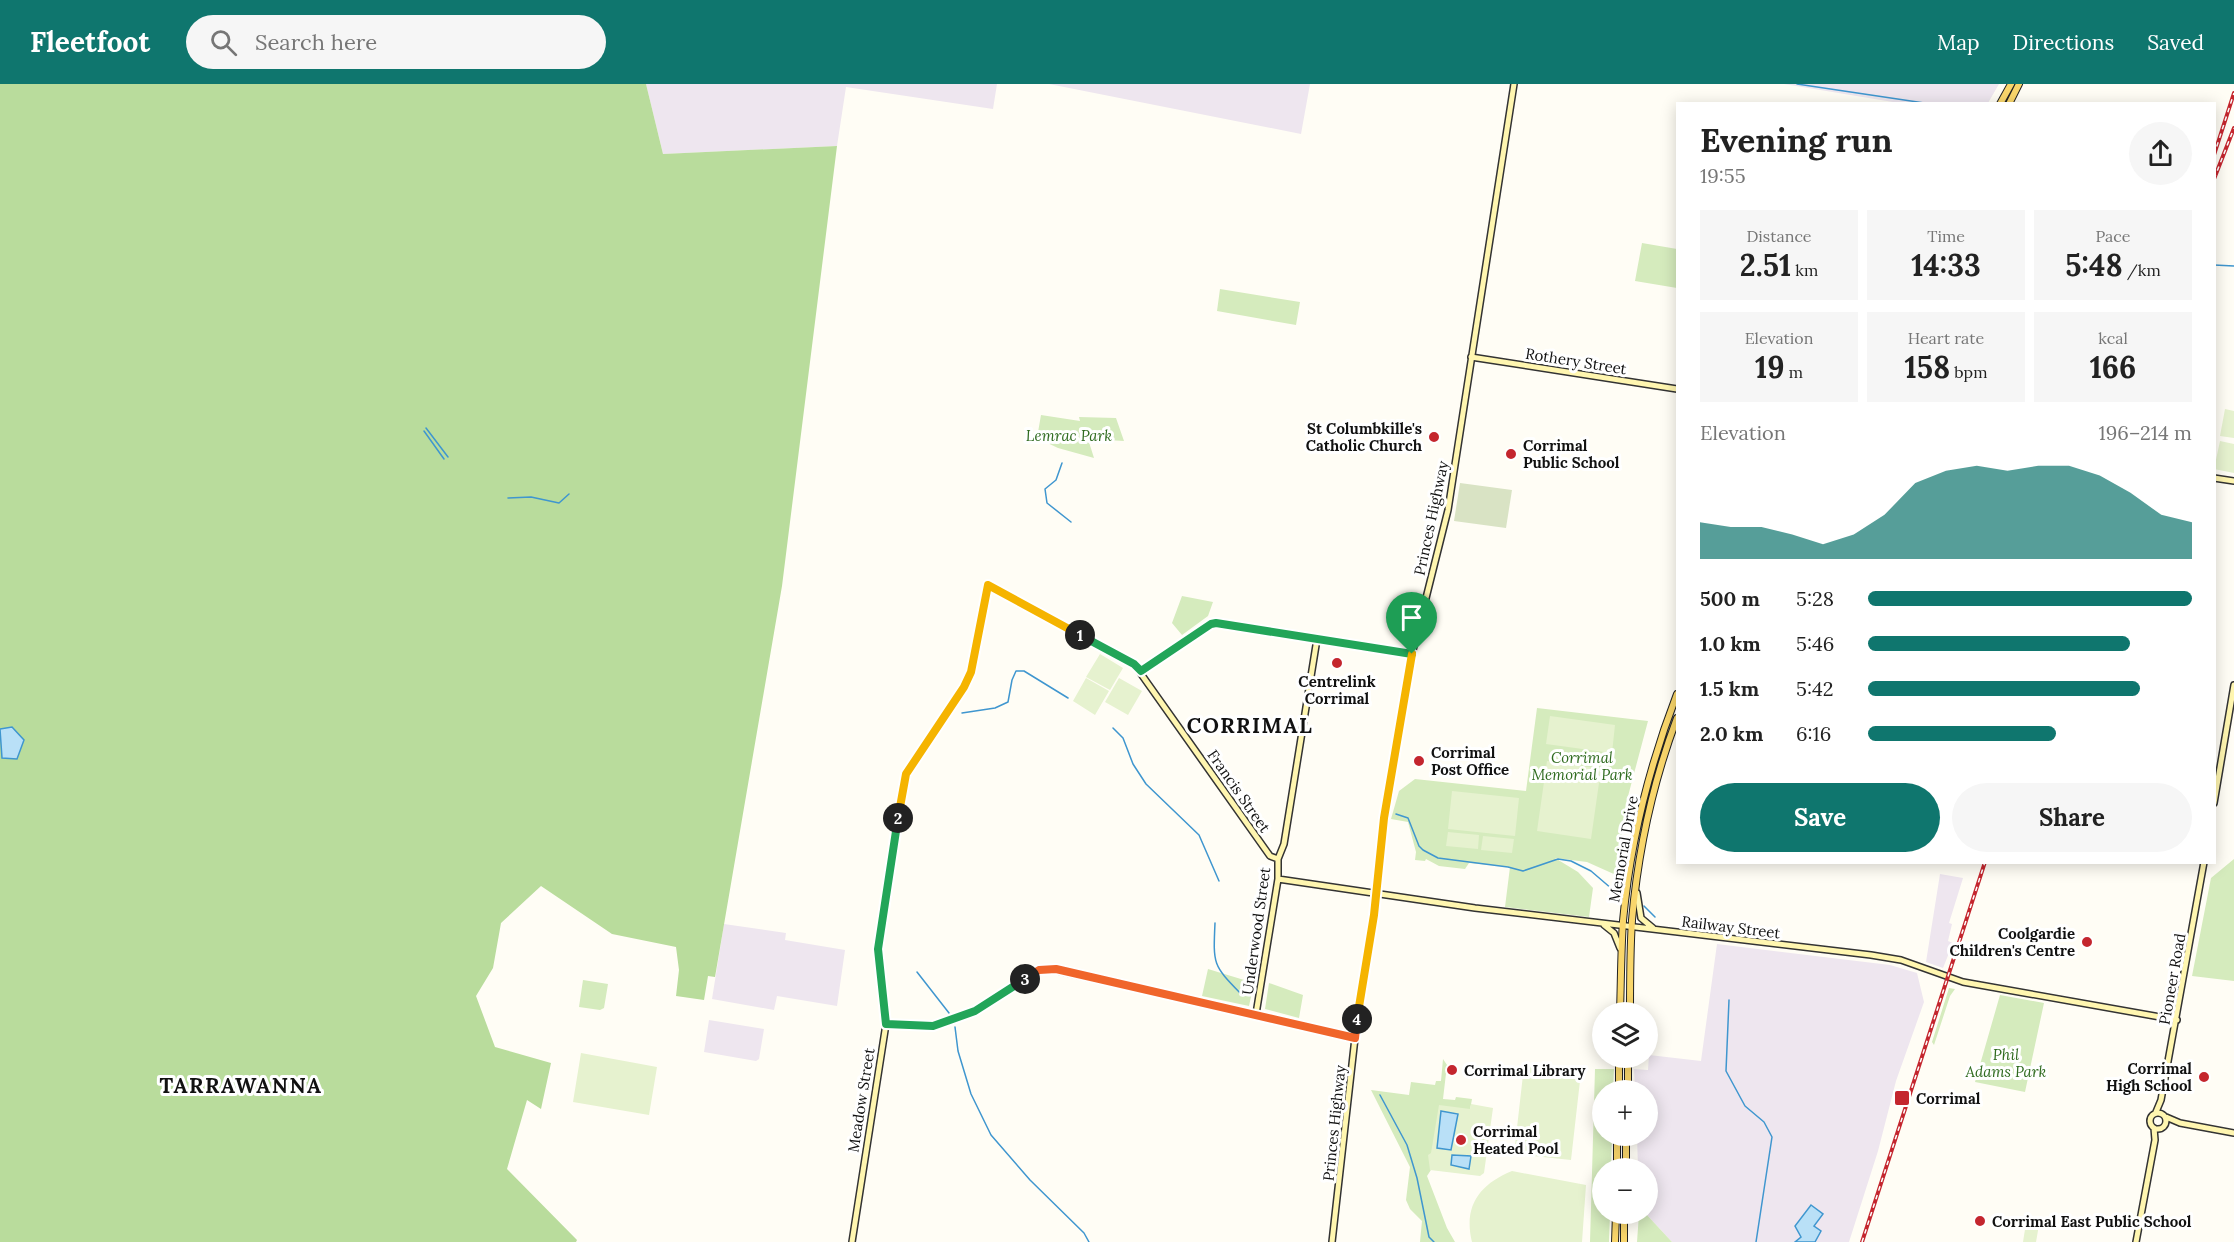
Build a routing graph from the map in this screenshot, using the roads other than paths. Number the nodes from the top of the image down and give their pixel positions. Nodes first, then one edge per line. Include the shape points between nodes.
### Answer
1 (1514, 84) edge
2 (2011, 84) edge
3 (2019, 84) edge
4 (2001, 102) edge
5 (2010, 102) edge
6 (1471, 357) junction
7 (1676, 389) edge
8 (2216, 478) edge
9 (2234, 481) edge
10 (988, 585) joint
11 (1317, 639) junction
12 (1412, 654) junction
13 (1141, 671) junction
14 (2234, 685) edge
15 (1676, 697) edge
16 (1676, 721) edge
17 (2216, 791) edge
18 (1278, 859) junction
19 (2204, 864) edge
20 (1278, 879) junction
21 (1636, 885) junction
22 (1376, 895) junction
23 (1598, 923) junction
24 (1623, 926) junction
25 (1632, 927) junction
26 (1655, 930) junction
27 (1622, 955) junction
28 (1620, 1002) edge
29 (1629, 1002) edge
30 (1256, 1014) junction
31 (2177, 1020) junction
32 (886, 1024) junction
33 (1355, 1038) junction
34 (2161, 1100) junction
35 (2156, 1112) junction
36 (2165, 1116) junction
37 (2180, 1124) junction
38 (2160, 1127) junction
39 (2234, 1133) edge
40 (1616, 1224) edge
41 (1624, 1224) edge
42 (852, 1242) edge
43 (1332, 1242) edge
44 (1615, 1242) edge
45 (1624, 1242) edge
46 (2136, 1242) edge

1 - 6 main road, Princes Highway
2 - 4 main road
3 - 5 main road
6 - 7 main road, Rothery Street
6 - 12 main road, Princes Highway via 1446,516
8 - 9 main road
10 - 13 main road, Francis Street
10 - 32 main road, Meadow Street via 971,672 906,774 902,790 878,949
11 - 12 main road
11 - 13 main road via 1211,624
11 - 18 main road, Underwood Street via 1284,843
12 - 22 main road, Princes Highway via 1384,818
13 - 18 main road, Francis Street via 1270,856
14 - 17 main road
15 - 24 main road, Memorial Drive via 1654,757 1640,813
16 - 21 main road, Memorial Drive via 1656,783
18 - 20 main road, Underwood Street
19 - 31 main road, Pioneer Road
20 - 22 main road, Railway Street
20 - 30 main road, Underwood Street
21 - 25 main road, Memorial Drive
21 - 26 main road via 1641,918
22 - 23 main road, Railway Street
22 - 33 main road, Princes Highway
23 - 24 main road, Railway Street
23 - 27 main road via 1616,935
24 - 25 main road, Railway Street
24 - 27 main road, Memorial Drive
25 - 26 main road, Railway Street
25 - 29 main road, Memorial Drive
26 - 31 main road, Railway Street via 1901,960 1963,982
27 - 28 main road, Memorial Drive
30 - 32 main road via 1050,969 1032,973 965,1015 923,1027
30 - 33 main road
31 - 34 main road, Pioneer Road
32 - 42 main road, Meadow Street
33 - 43 main road, Princes Highway
34 - 35 main road, Pioneer Road
34 - 36 main road, Pioneer Road
35 - 36 main road
35 - 38 main road, Pioneer Road via 2150,1120
36 - 37 main road
36 - 38 main road, Pioneer Road
37 - 38 main road
37 - 39 main road
38 - 46 main road
40 - 44 main road
41 - 45 main road

